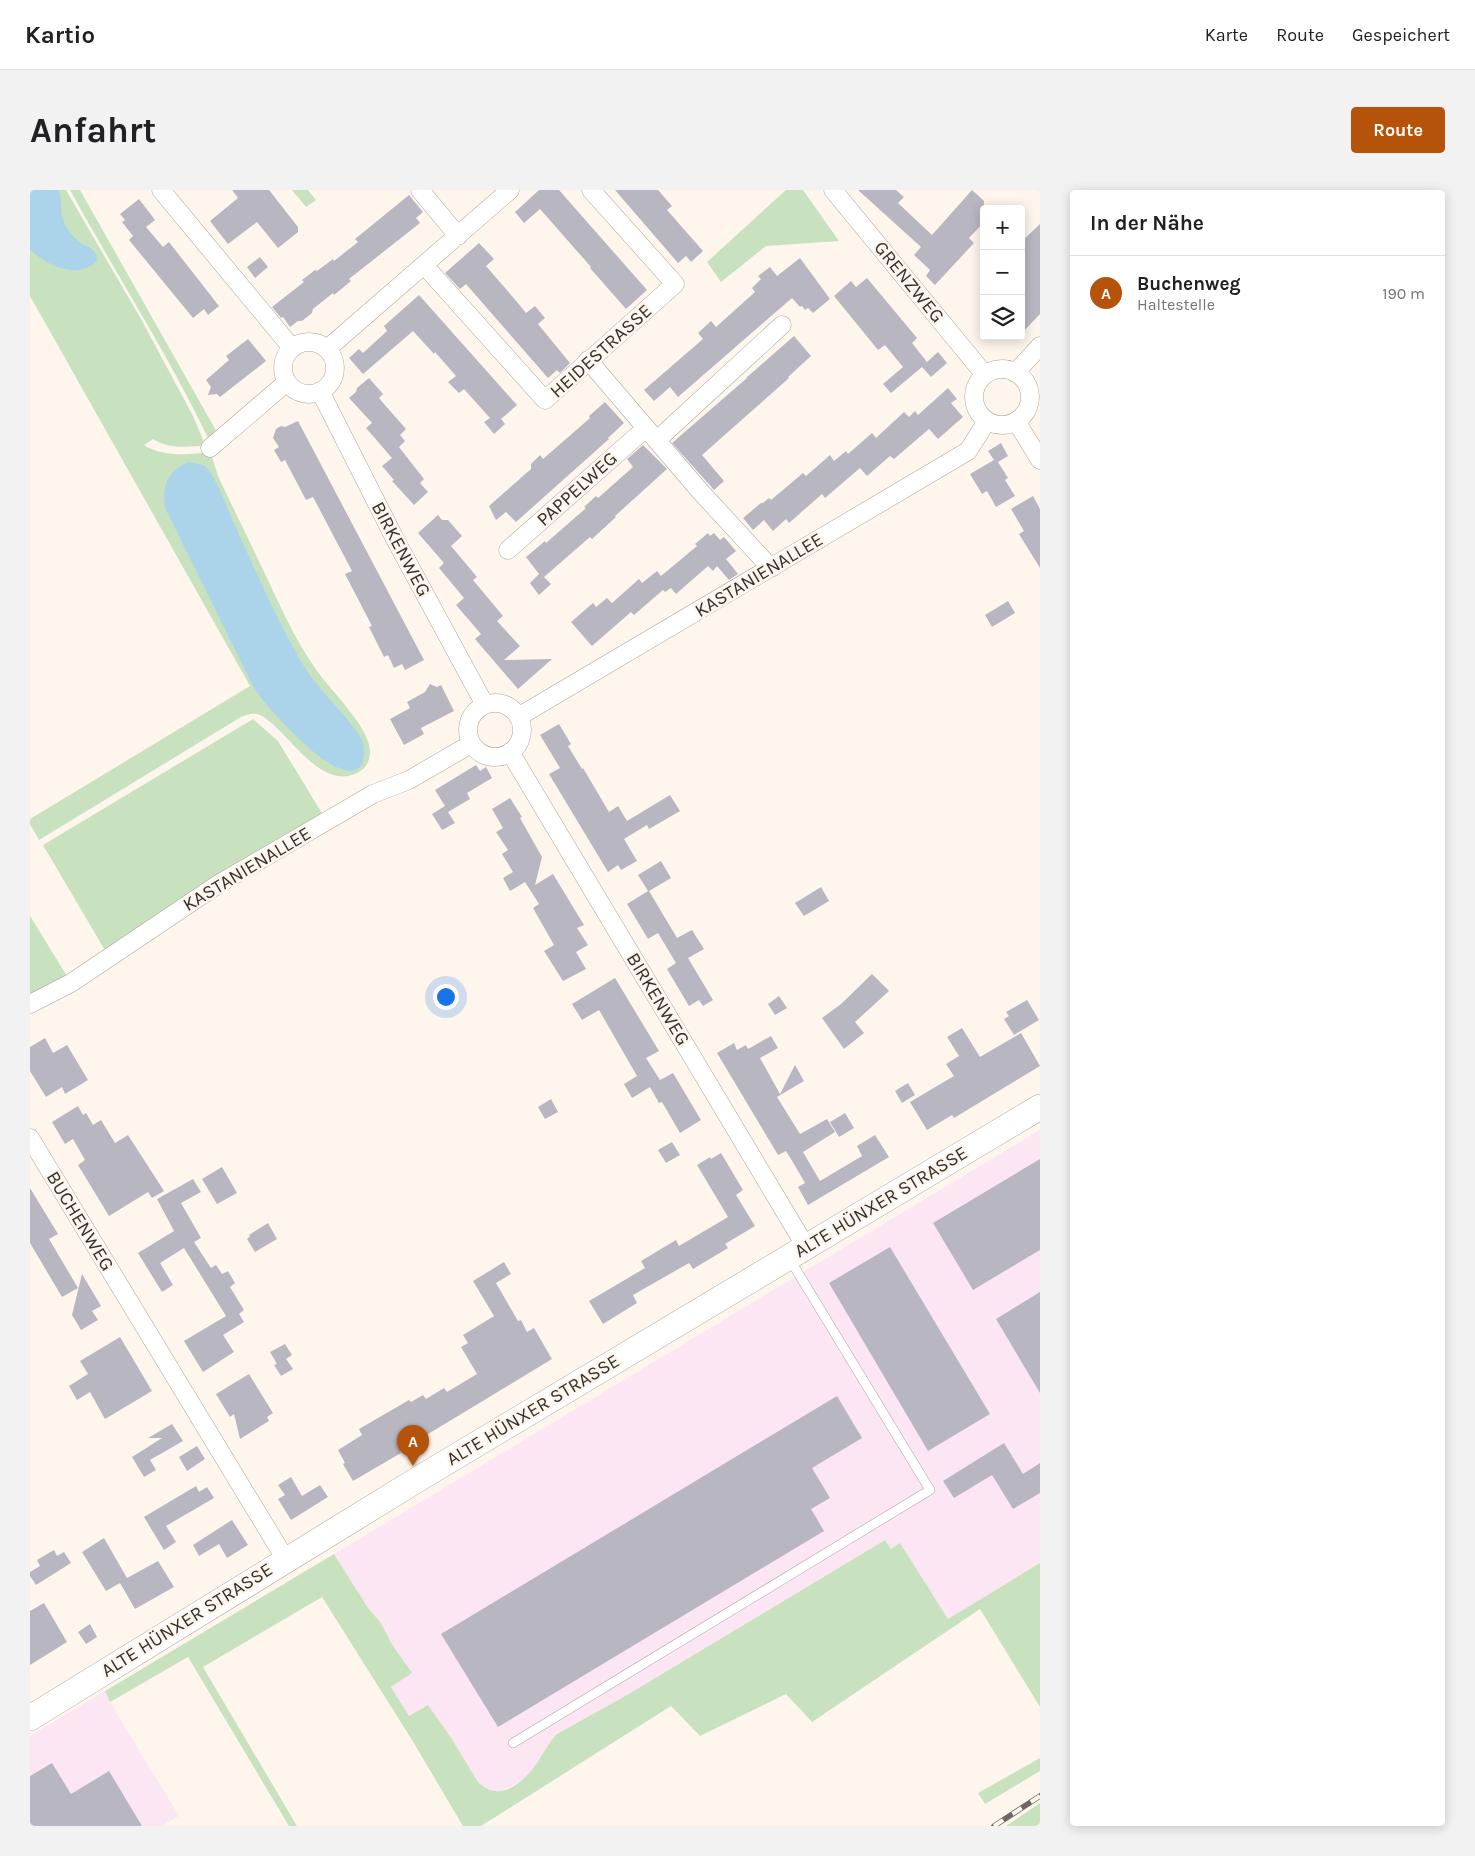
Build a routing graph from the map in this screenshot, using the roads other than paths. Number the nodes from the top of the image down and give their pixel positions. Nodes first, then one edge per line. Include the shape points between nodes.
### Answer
1 (161, 190) edge
2 (420, 190) edge
3 (510, 190) edge
4 (591, 190) edge
5 (833, 190) edge
6 (458, 236) junction
7 (424, 265) junction
8 (782, 325) dead end
9 (1040, 346) edge
10 (292, 348) junction
11 (327, 350) junction
12 (588, 360) junction
13 (1016, 372) junction
14 (984, 375) junction
15 (287, 382) junction
16 (320, 391) junction
17 (1016, 420) junction
18 (987, 421) junction
19 (651, 434) junction
20 (210, 448) dead end
21 (1040, 460) edge
22 (508, 550) dead end
23 (771, 568) junction
24 (485, 705) junction
25 (518, 717) junction
26 (471, 744) junction
27 (510, 752) junction
28 (30, 1004) edge
29 (1040, 1106) edge
30 (30, 1138) edge
31 (797, 1252) junction
32 (286, 1560) junction
33 (30, 1718) edge
34 (513, 1743) dead end

1 - 10 street
2 - 6 street
3 - 6 street
4 - 12 street, HEIDESTRASSE via 675,284
5 - 14 street, GRENZWEG
6 - 7 street
7 - 11 street
7 - 12 street, HEIDESTRASSE via 545,400
8 - 19 street, PAPPELWEG
9 - 13 street
10 - 11 street via 306,342 321,345
10 - 15 street via 284,360
11 - 16 street via 332,356 335,372 327,387
12 - 19 street
13 - 14 street via 998,369
13 - 17 street via 1028,387 1030,396 1028,406
14 - 18 street via 977,383 974,400
15 - 16 street via 298,392 313,394
15 - 20 street
16 - 24 street, BIRKENWEG
17 - 18 street via 1009,424
17 - 21 street
18 - 23 street, KASTANIENALLEE via 968,451
19 - 22 street, PAPPELWEG
19 - 23 street
23 - 25 street, KASTANIENALLEE
24 - 25 street via 507,706
24 - 26 street via 469,721
25 - 27 street via 522,732
26 - 27 street via 478,751 494,757
26 - 28 street, KASTANIENALLEE via 409,780 373,794 225,880 71,983
27 - 31 street, BIRKENWEG
29 - 31 street, ALTE HÜNXER STRASSE
30 - 32 street, BUCHENWEG
31 - 32 street, ALTE HÜNXER STRASSE
31 - 34 lane via 930,1490
32 - 33 street, ALTE HÜNXER STRASSE

